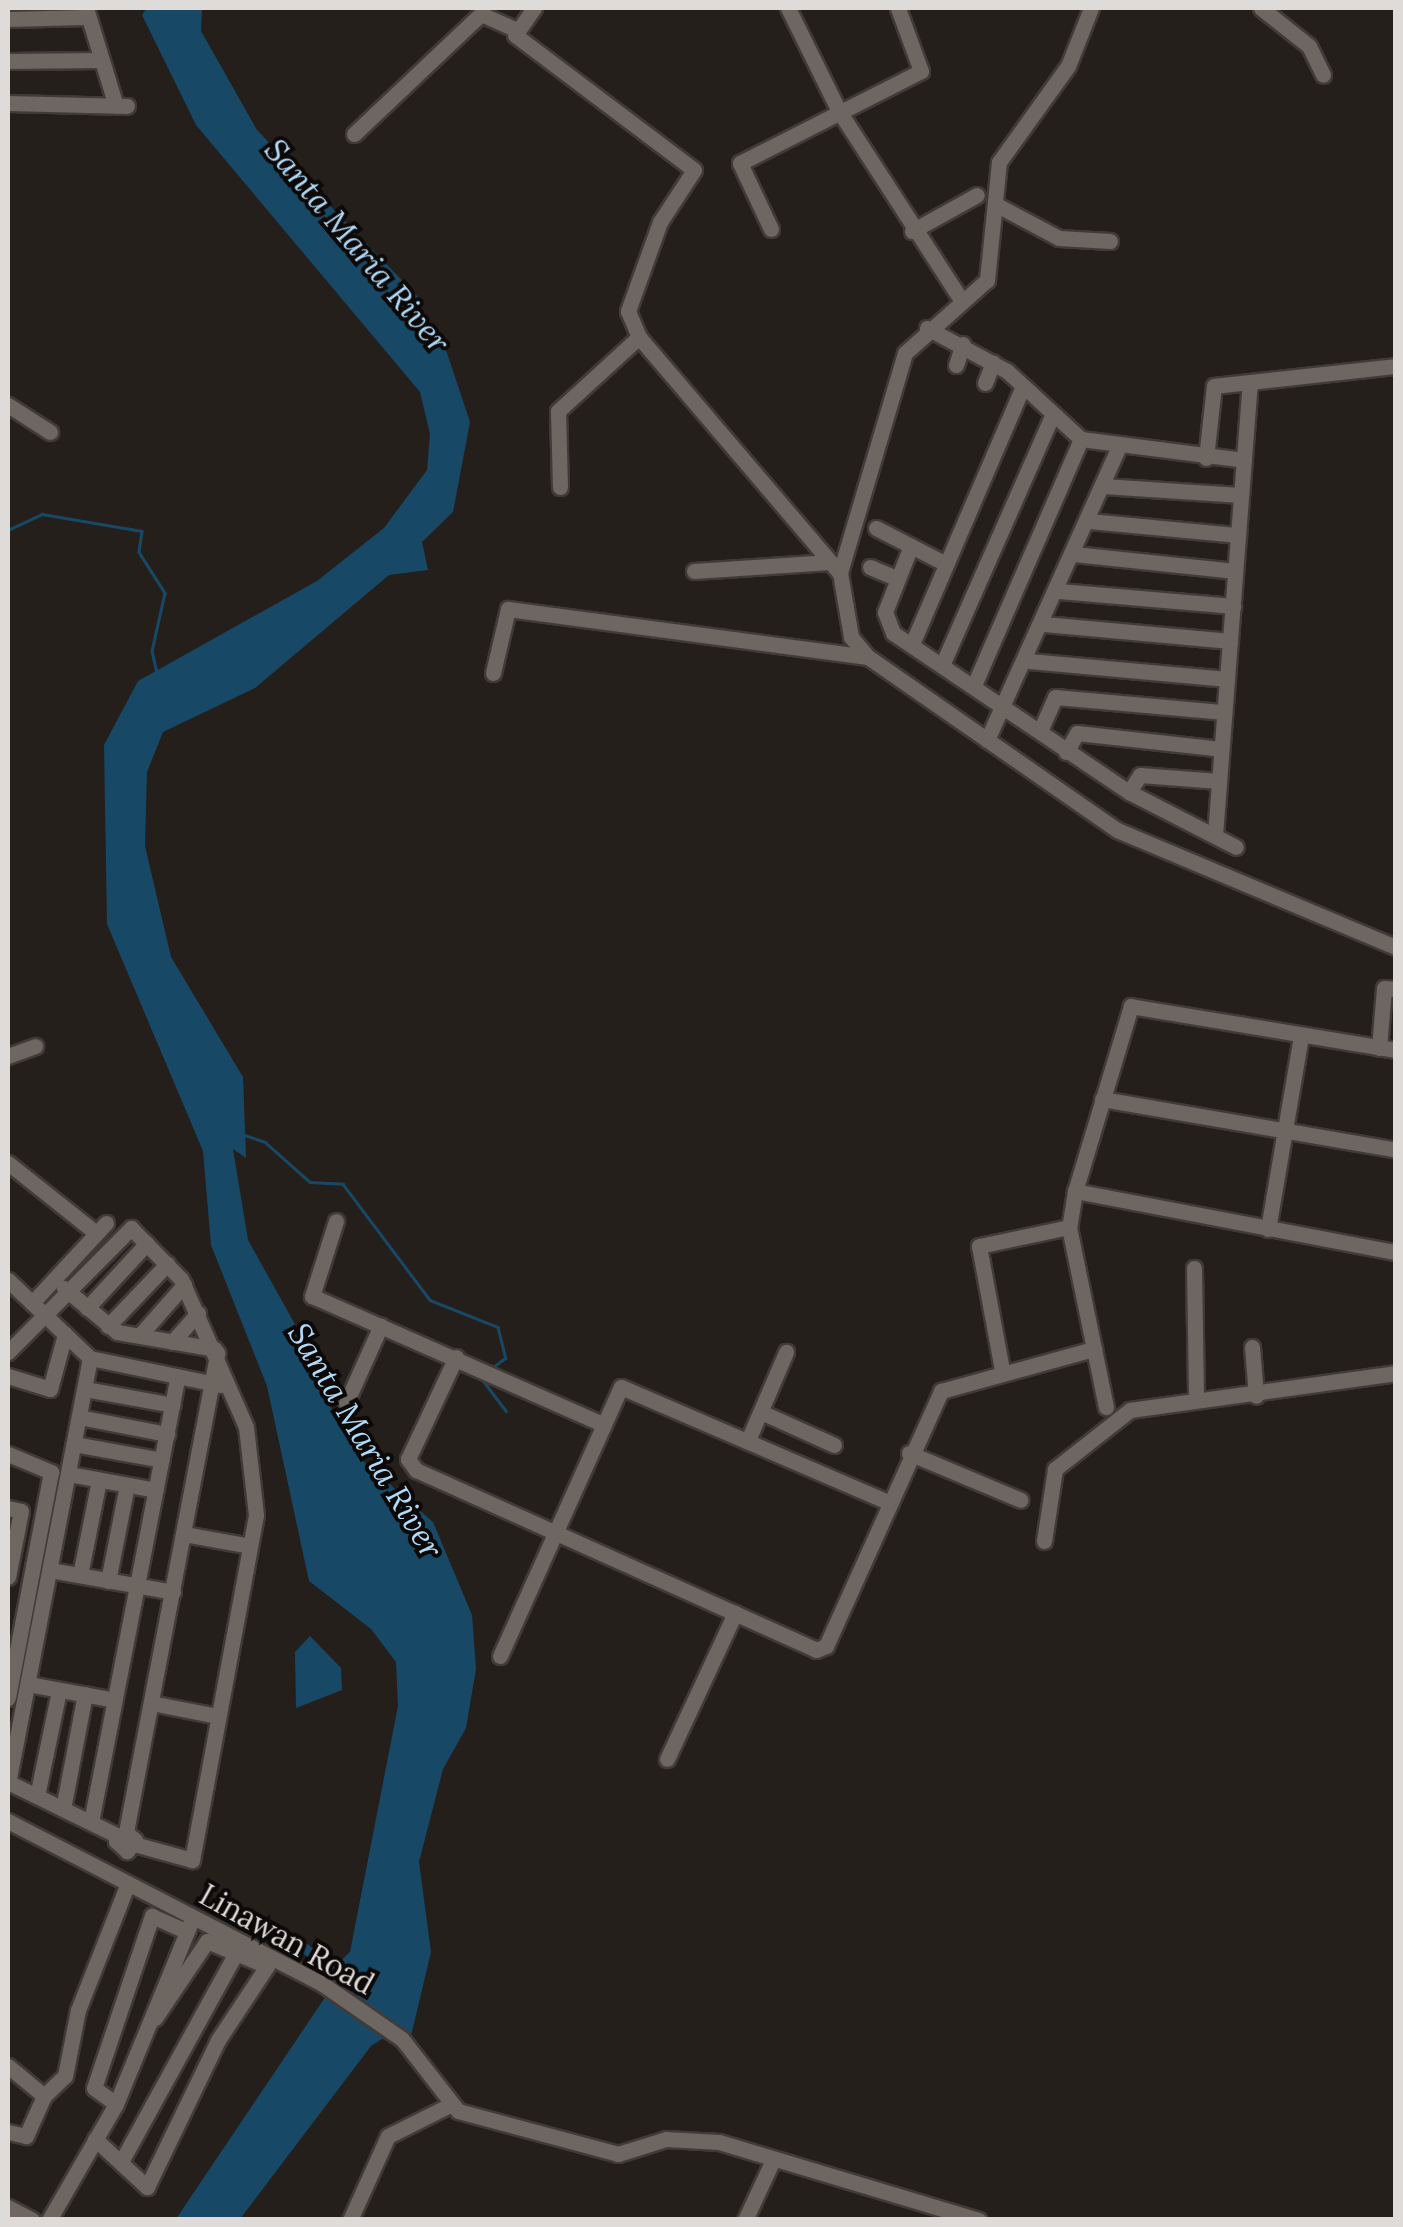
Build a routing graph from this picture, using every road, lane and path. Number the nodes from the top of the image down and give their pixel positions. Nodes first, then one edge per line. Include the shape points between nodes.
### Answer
1 (534, 8) edge
2 (788, 8) edge
3 (898, 8) edge
4 (1091, 8) edge
5 (1260, 8) edge
6 (86, 12) edge
7 (8, 18) edge
8 (514, 29) junction
9 (100, 60) junction
10 (8, 61) edge
11 (1323, 75) dead end
12 (8, 103) edge
13 (839, 111) junction
14 (354, 134) dead end
15 (977, 195) dead end
16 (994, 204) junction
17 (770, 228) dead end
18 (912, 231) junction
19 (1110, 240) dead end
20 (962, 300) junction
21 (927, 328) junction
22 (639, 337) junction
23 (963, 344) junction
24 (993, 362) junction
25 (956, 365) dead end
26 (1396, 366) edge
27 (985, 383) dead end
28 (1250, 385) junction
29 (1022, 388) junction
30 (8, 405) edge
31 (1052, 416) junction
32 (50, 432) dead end
33 (1081, 439) junction
34 (1118, 448) junction
35 (1206, 458) junction
36 (1244, 460) junction
37 (1103, 486) junction
38 (560, 487) dead end
39 (1242, 495) junction
40 (1089, 520) junction
41 (876, 528) dead end
42 (1238, 535) junction
43 (911, 546) junction
44 (1074, 554) junction
45 (946, 564) junction
46 (835, 567) junction
47 (870, 567) dead end
48 (694, 571) dead end
49 (1236, 571) junction
50 (898, 578) junction
51 (1059, 591) junction
52 (1233, 606) junction
53 (1044, 624) junction
54 (1230, 641) junction
55 (912, 644) junction
56 (868, 658) junction
57 (1029, 661) junction
58 (943, 663) junction
59 (493, 673) dead end
60 (1227, 679) junction
61 (974, 683) junction
62 (1005, 710) junction
63 (1224, 712) junction
64 (1040, 731) junction
65 (987, 740) junction
66 (1222, 749) junction
67 (1066, 752) junction
68 (1219, 781) junction
69 (1129, 792) junction
70 (1215, 835) junction
71 (1236, 847) dead end
72 (1396, 947) edge
73 (1396, 989) edge
74 (1301, 1035) junction
75 (35, 1046) dead end
76 (1378, 1048) junction
77 (1396, 1050) edge
78 (8, 1056) edge
79 (1102, 1099) junction
80 (1285, 1130) junction
81 (1396, 1150) edge
82 (8, 1163) edge
83 (1074, 1190) junction
84 (336, 1220) dead end
85 (1069, 1228) junction
86 (1268, 1228) junction
87 (147, 1243) junction
88 (1396, 1252) edge
89 (167, 1264) junction
90 (1194, 1268) dead end
91 (8, 1280) edge
92 (184, 1286) junction
93 (64, 1288) junction
94 (37, 1307) junction
95 (87, 1308) junction
96 (198, 1313) junction
97 (381, 1325) junction
98 (108, 1326) junction
99 (65, 1334) junction
100 (140, 1336) junction
101 (172, 1342) junction
102 (1252, 1347) dead end
103 (1094, 1350) junction
104 (216, 1351) junction
105 (8, 1352) edge
106 (786, 1352) dead end
107 (456, 1357) junction
108 (90, 1358) junction
109 (1002, 1370) junction
110 (1396, 1373) edge
111 (8, 1376) edge
112 (178, 1376) junction
113 (212, 1383) junction
114 (234, 1387) junction
115 (85, 1389) junction
116 (1256, 1396) junction
117 (1196, 1400) junction
118 (346, 1403) dead end
119 (173, 1405) junction
120 (1106, 1407) dead end
121 (761, 1412) junction
122 (80, 1417) junction
123 (604, 1425) junction
124 (167, 1434) junction
125 (749, 1438) junction
126 (74, 1444) junction
127 (834, 1444) dead end
128 (909, 1453) junction
129 (8, 1454) edge
130 (162, 1460) junction
131 (69, 1474) junction
132 (99, 1480) junction
133 (126, 1485) junction
134 (156, 1490) junction
135 (1022, 1500) dead end
136 (888, 1502) junction
137 (8, 1508) edge
138 (556, 1533) junction
139 (184, 1534) junction
140 (1044, 1541) dead end
141 (250, 1546) junction
142 (10, 1549) edge
143 (50, 1570) junction
144 (80, 1576) junction
145 (8, 1578) edge
146 (108, 1580) junction
147 (138, 1586) junction
148 (172, 1592) junction
149 (736, 1613) junction
150 (500, 1656) dead end
151 (28, 1684) junction
152 (59, 1690) junction
153 (85, 1694) junction
154 (8, 1698) edge
155 (115, 1700) junction
156 (152, 1703) junction
157 (217, 1716) junction
158 (668, 1759) dead end
159 (37, 1796) junction
160 (64, 1809) junction
161 (8, 1821) edge
162 (90, 1822) junction
163 (125, 1841) junction
164 (121, 1879) junction
165 (188, 1923) junction
166 (236, 1952) junction
167 (155, 2018) junction
168 (8, 2066) edge
169 (44, 2096) junction
170 (116, 2104) junction
171 (450, 2105) junction
172 (8, 2132) edge
173 (95, 2139) junction
174 (772, 2160) junction
175 (121, 2162) junction
176 (11, 2213) edge
177 (32, 2220) edge
178 (49, 2220) edge
179 (350, 2220) edge
180 (745, 2220) edge
181 (979, 2220) edge

1 - 8 street
2 - 13 street
3 - 13 street via 924,66
4 - 16 street via 1068,66 999,162
5 - 11 street via 1309,46
6 - 7 street
6 - 9 street
8 - 14 street via 481,14
8 - 22 street via 597,103 694,170 660,222 628,311
9 - 10 street
9 - 12 street via 122,106
13 - 17 street via 740,163
13 - 18 street
15 - 18 street
16 - 19 street via 1058,238
16 - 20 street via 987,280
18 - 20 street
20 - 21 street
21 - 23 street
21 - 46 street via 905,353
22 - 38 street via 558,411
22 - 46 street
23 - 24 street
23 - 25 street
24 - 27 street
24 - 29 street
26 - 28 street
28 - 35 street via 1214,386
28 - 36 street
29 - 31 street
29 - 45 street
30 - 32 street
31 - 33 street
31 - 58 street
33 - 34 street
33 - 61 street
34 - 35 street
34 - 37 street
35 - 36 street
36 - 39 street
37 - 39 street
37 - 40 street
39 - 42 street
40 - 42 street
40 - 44 street
41 - 43 street
42 - 49 street
43 - 45 street
43 - 50 street
44 - 49 street
44 - 51 street
45 - 55 street
46 - 48 street
46 - 56 street via 851,637
47 - 50 street
49 - 52 street
50 - 55 street via 886,620
51 - 52 street
51 - 53 street
52 - 54 street
53 - 54 street
53 - 57 street
54 - 60 street
55 - 58 street
56 - 59 street via 508,608
56 - 65 street
57 - 60 street
57 - 62 street
58 - 61 street
60 - 63 street
61 - 62 street
62 - 64 street
62 - 65 street
63 - 64 street via 1055,697
63 - 66 street
64 - 67 street
65 - 72 street via 1117,830
66 - 67 street via 1077,733
66 - 68 street
67 - 69 street
68 - 69 street via 1140,774
68 - 70 street
69 - 70 street
70 - 71 street
73 - 76 street via 1384,988
74 - 76 street
74 - 79 street via 1131,1006
74 - 80 street
75 - 78 street
76 - 77 street
79 - 80 street
79 - 83 street
80 - 81 street
80 - 86 street
82 - 94 street via 100,1228
83 - 85 street
83 - 86 street
84 - 97 street via 309,1290
85 - 103 street
85 - 109 street via 978,1246
86 - 88 street
87 - 89 street
87 - 93 street via 124,1226
87 - 95 street
89 - 92 street
89 - 98 street
90 - 117 street
91 - 94 street
92 - 96 street
92 - 100 street
93 - 94 street
93 - 95 street
94 - 99 street
94 - 105 street
95 - 98 street
96 - 101 street
96 - 104 street
97 - 107 street
97 - 118 street
98 - 100 street
99 - 108 street
99 - 111 street via 50,1389
100 - 101 street
101 - 104 street
102 - 116 street
103 - 109 street
103 - 120 street
104 - 113 street
104 - 114 street
106 - 121 street
107 - 123 street
107 - 138 street via 408,1460
108 - 112 street
108 - 115 street
109 - 128 street via 940,1390
110 - 116 street
112 - 113 street
112 - 119 street
113 - 114 street
113 - 139 street
114 - 141 street via 256,1516
115 - 119 street
115 - 122 street
116 - 117 street
117 - 140 street via 1130,1410 1056,1470
119 - 124 street
121 - 125 street
121 - 127 street
122 - 124 street
122 - 126 street
123 - 125 street via 622,1387 633,1385
123 - 138 street
124 - 130 street
125 - 136 street
126 - 130 street
126 - 131 street
128 - 135 street
128 - 136 street
129 - 154 street via 51,1472
130 - 134 street
131 - 132 street
131 - 143 street
132 - 133 street
132 - 144 street
133 - 134 street
133 - 146 street
134 - 147 street
136 - 149 street via 826,1646
137 - 142 street via 21,1511
138 - 149 street
138 - 150 street
139 - 141 street
139 - 148 street
141 - 157 street
142 - 145 street
143 - 144 street
143 - 151 street
144 - 146 street
146 - 147 street
147 - 148 street
147 - 155 street
148 - 156 street
149 - 158 street
151 - 152 street
151 - 159 street via 8,1782
152 - 153 street
152 - 159 street
153 - 155 street
153 - 160 street
155 - 162 street
156 - 157 street
156 - 163 street
157 - 163 street via 192,1860
159 - 160 street
160 - 162 street
161 - 164 street, Linawan Road
162 - 163 street
163 - 164 street
164 - 165 street, Linawan Road
164 - 169 street via 78,2010 65,2076
165 - 167 street
165 - 170 street via 152,1916 94,2088
165 - 171 street, Linawan Road via 320,1983 402,2040
166 - 167 street via 206,1941
166 - 175 street
166 - 175 street via 267,1966 218,2040 147,2187
167 - 170 street
168 - 169 street
169 - 172 street via 26,2136
170 - 173 street
171 - 174 street via 606,2152 694,2138
171 - 179 street via 388,2136
173 - 175 street
173 - 178 street
174 - 180 street
174 - 181 street
176 - 177 street

